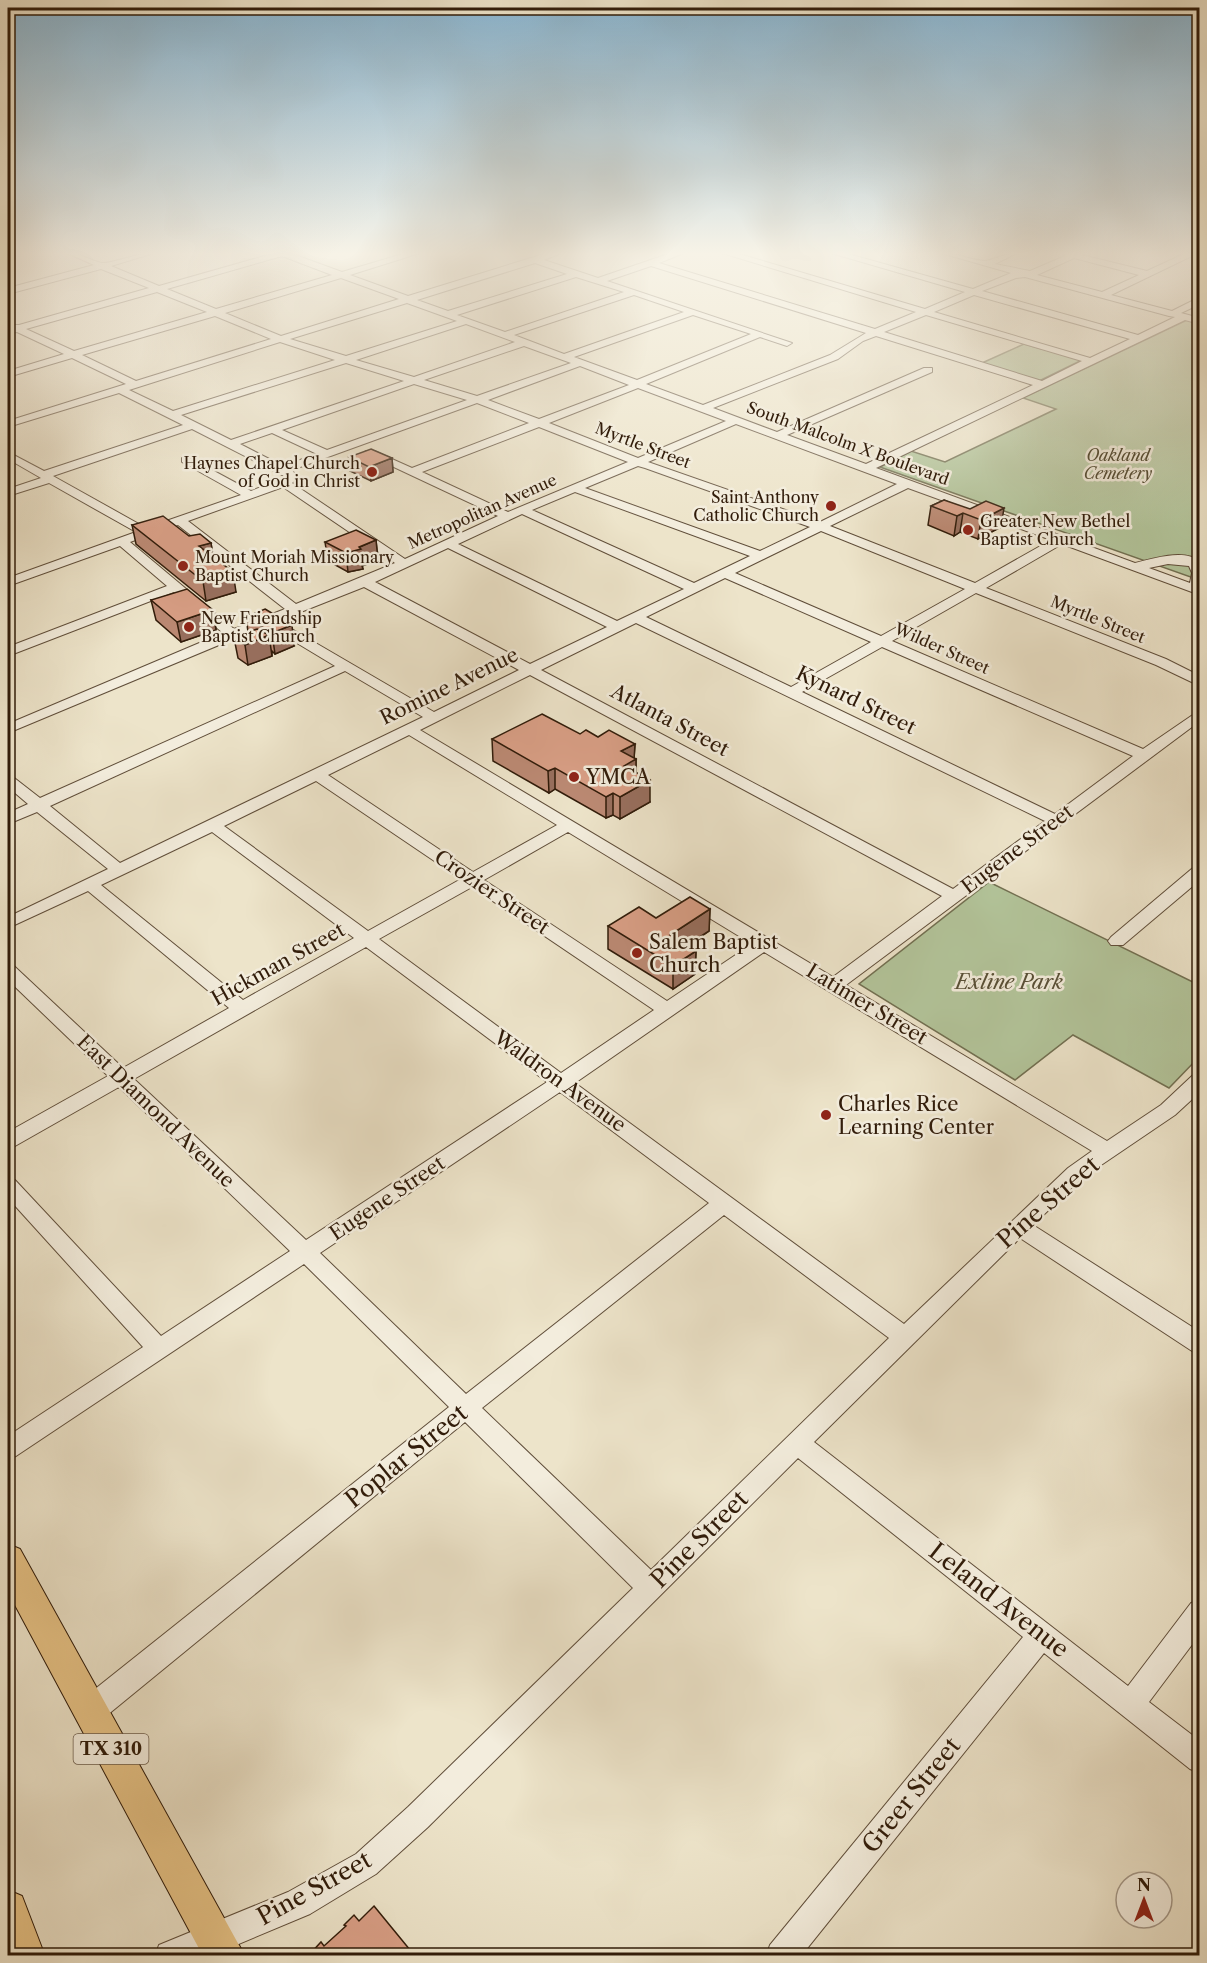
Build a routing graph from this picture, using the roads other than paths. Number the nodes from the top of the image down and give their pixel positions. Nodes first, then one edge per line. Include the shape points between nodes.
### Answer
1 (49, 345) edge
2 (108, 345) edge
3 (265, 345) edge
4 (295, 345) edge
5 (393, 345) edge
6 (519, 345) edge
7 (533, 345) edge
8 (600, 345) edge
9 (734, 345) edge
10 (852, 345) edge
11 (912, 345) edge
12 (1035, 345) edge
13 (1124, 345) edge
14 (73, 355) junction
15 (565, 357) junction
16 (344, 360) junction
17 (1091, 361) junction
18 (580, 363) junction
19 (928, 370) dead end
20 (8, 374) edge
21 (414, 381) junction
22 (134, 384) junction
23 (638, 384) junction
24 (1042, 384) junction
25 (120, 388) junction
26 (477, 400) junction
27 (704, 408) junction
28 (172, 415) junction
29 (737, 420) junction
30 (540, 423) junction
31 (8, 424) edge
32 (193, 426) junction
33 (273, 429) junction
34 (778, 435) junction
35 (230, 444) junction
36 (348, 447) junction
37 (8, 455) edge
38 (329, 455) junction
39 (186, 460) dead end
40 (638, 462) junction
41 (867, 468) junction
42 (412, 472) junction
43 (283, 476) junction
44 (46, 477) junction
45 (909, 483) junction
46 (575, 488) junction
47 (8, 493) edge
48 (250, 495) junction
49 (522, 510) junction
50 (508, 516) junction
51 (180, 521) junction
52 (822, 527) junction
53 (146, 533) junction
54 (1061, 540) junction
55 (122, 542) junction
56 (447, 543) junction
57 (761, 556) junction
58 (1195, 557) edge
59 (404, 564) junction
60 (8, 566) edge
61 (1133, 567) junction
62 (726, 574) junction
63 (24, 576) junction
64 (8, 582) edge
65 (365, 582) junction
66 (176, 587) junction
67 (975, 588) junction
68 (696, 589) junction
69 (1197, 590) edge
70 (294, 609) junction
71 (638, 618) junction
72 (268, 620) junction
73 (618, 627) junction
74 (232, 634) junction
75 (881, 641) junction
76 (8, 652) edge
77 (346, 666) junction
78 (530, 669) junction
79 (1200, 681) edge
80 (792, 692) junction
81 (1200, 714) edge
82 (433, 717) junction
83 (8, 729) edge
84 (409, 729) junction
85 (1143, 755) junction
86 (317, 775) junction
87 (8, 780) edge
88 (40, 804) junction
89 (8, 819) edge
90 (1056, 820) junction
91 (213, 825) junction
92 (569, 825) junction
93 (118, 869) junction
94 (1200, 872) edge
95 (474, 879) junction
96 (89, 884) junction
97 (954, 896) junction
98 (8, 923) edge
99 (369, 939) junction
100 (1117, 941) dead end
101 (764, 944) junction
102 (8, 970) edge
103 (835, 984) junction
104 (242, 1009) junction
105 (667, 1010) junction
106 (120, 1077) junction
107 (1200, 1080) edge
108 (560, 1082) junction
109 (8, 1141) edge
110 (1107, 1151) junction
111 (8, 1185) edge
112 (724, 1203) junction
113 (1018, 1226) junction
114 (305, 1252) junction
115 (906, 1338) junction
116 (1200, 1344) edge
117 (159, 1349) junction
118 (464, 1409) junction
119 (797, 1443) junction
120 (8, 1449) edge
121 (8, 1560) edge
122 (650, 1587) junction
123 (1200, 1612) edge
124 (1042, 1634) junction
125 (1131, 1704) junction
126 (90, 1711) junction
127 (1200, 1759) edge
128 (8, 1910) edge
129 (220, 1947) edge
130 (786, 1953) edge
131 (25, 1956) edge
132 (170, 1956) edge

1 - 14 street
2 - 14 street
3 - 22 street
4 - 16 street, Myrtle Street
5 - 16 street
6 - 21 street
7 - 15 street, South Malcolm X Boulevard
8 - 15 street
9 - 23 street
10 - 27 street via 834,357
11 - 24 street
12 - 17 street
13 - 17 street
14 - 20 street
14 - 22 street
15 - 18 street, South Malcolm X Boulevard
16 - 21 street, Myrtle Street
16 - 28 street
17 - 24 street
18 - 23 street, South Malcolm X Boulevard
18 - 26 street
19 - 34 street
21 - 26 street, Myrtle Street
21 - 33 street
22 - 25 street
23 - 27 street, South Malcolm X Boulevard
23 - 30 street
24 - 41 street
25 - 28 street
25 - 31 street
26 - 30 street, Myrtle Street
26 - 36 street
27 - 29 street, South Malcolm X Boulevard
28 - 32 street
29 - 34 street, South Malcolm X Boulevard
29 - 40 street, Metropolitan Avenue
30 - 40 street, Myrtle Street
30 - 42 street
32 - 35 street
32 - 44 street
33 - 35 street
33 - 38 street
34 - 41 street, South Malcolm X Boulevard
35 - 43 street
36 - 38 street
36 - 42 street
37 - 44 street
38 - 43 street
39 - 48 street
40 - 46 street, Metropolitan Avenue
40 - 52 street, Myrtle Street
41 - 45 street, South Malcolm X Boulevard
42 - 50 street
43 - 48 street
43 - 59 street
44 - 47 street
44 - 53 street
45 - 52 street, Romine Avenue
45 - 54 street, South Malcolm X Boulevard
46 - 49 street, Metropolitan Avenue
46 - 57 street
48 - 51 street
49 - 50 street, Metropolitan Avenue
49 - 68 street
50 - 56 street, Metropolitan Avenue
51 - 53 street
51 - 70 street
52 - 57 street, Romine Avenue
52 - 67 street, Myrtle Street
53 - 55 street
54 - 61 street, South Malcolm X Boulevard
54 - 67 street
55 - 63 street
55 - 66 street
56 - 59 street, Metropolitan Avenue
56 - 73 street
57 - 62 street, Romine Avenue
58 - 61 street
58 - 69 street
59 - 65 street, Metropolitan Avenue
60 - 63 street
61 - 69 street, South Malcolm X Boulevard
62 - 68 street, Romine Avenue
62 - 75 street, Wilder Street
63 - 64 street
65 - 70 street, Metropolitan Avenue
65 - 78 street, Atlanta Street
66 - 74 street
66 - 76 street
67 - 75 street
67 - 79 street, Myrtle Street
68 - 71 street, Romine Avenue
70 - 72 street, Metropolitan Avenue
71 - 73 street, Romine Avenue
71 - 80 street, Kynard Street
72 - 74 street, Metropolitan Avenue
72 - 77 street
73 - 78 street, Romine Avenue
74 - 83 street, Metropolitan Avenue
75 - 80 street
75 - 85 street, Wilder Street
77 - 82 street
77 - 88 street
78 - 82 street, Romine Avenue
78 - 97 street, Atlanta Street
80 - 90 street, Kynard Street
81 - 85 street, Eugene Street
82 - 84 street, Romine Avenue
84 - 86 street, Romine Avenue
84 - 92 street, Latimer Street
85 - 90 street, Eugene Street
86 - 91 street, Romine Avenue
86 - 95 street, Crozier Street
87 - 88 street
88 - 89 street
88 - 93 street
90 - 97 street, Eugene Street
91 - 93 street, Romine Avenue
91 - 99 street, Waldron Avenue
92 - 95 street, Hickman Street
92 - 101 street, Latimer Street
93 - 96 street, Romine Avenue
94 - 100 street
95 - 99 street, Hickman Street
95 - 105 street, Crozier Street
96 - 98 street, Romine Avenue
96 - 104 street
97 - 103 street, Eugene Street
99 - 104 street, Hickman Street
99 - 108 street, Waldron Avenue
101 - 103 street, Latimer Street
101 - 105 street, Eugene Street
102 - 106 street, East Diamond Avenue
103 - 110 street, Latimer Street
104 - 106 street, Hickman Street
105 - 108 street, Eugene Street
106 - 109 street, Hickman Street
106 - 114 street, East Diamond Avenue
107 - 110 street, Pine Street via 1168,1110
108 - 112 street, Waldron Avenue
108 - 114 street, Eugene Street
110 - 113 street, Pine Street via 1075,1173
111 - 117 street
112 - 115 street, Waldron Avenue
112 - 118 street, Poplar Street
113 - 115 street, Pine Street
113 - 116 street
114 - 117 street, Eugene Street
114 - 118 street, East Diamond Avenue
115 - 119 street, Pine Street
117 - 120 street, Eugene Street
118 - 122 street, East Diamond Avenue
118 - 126 street, Poplar Street
119 - 122 street, Pine Street
119 - 124 street, Leland Avenue
121 - 126 main road, TX 310
122 - 129 street, Pine Street via 366,1864
123 - 125 street
124 - 125 street, Leland Avenue
124 - 130 street, Greer Street
125 - 127 street, Leland Avenue
126 - 129 main road, TX 310
128 - 131 main road
129 - 132 street, Pine Street

